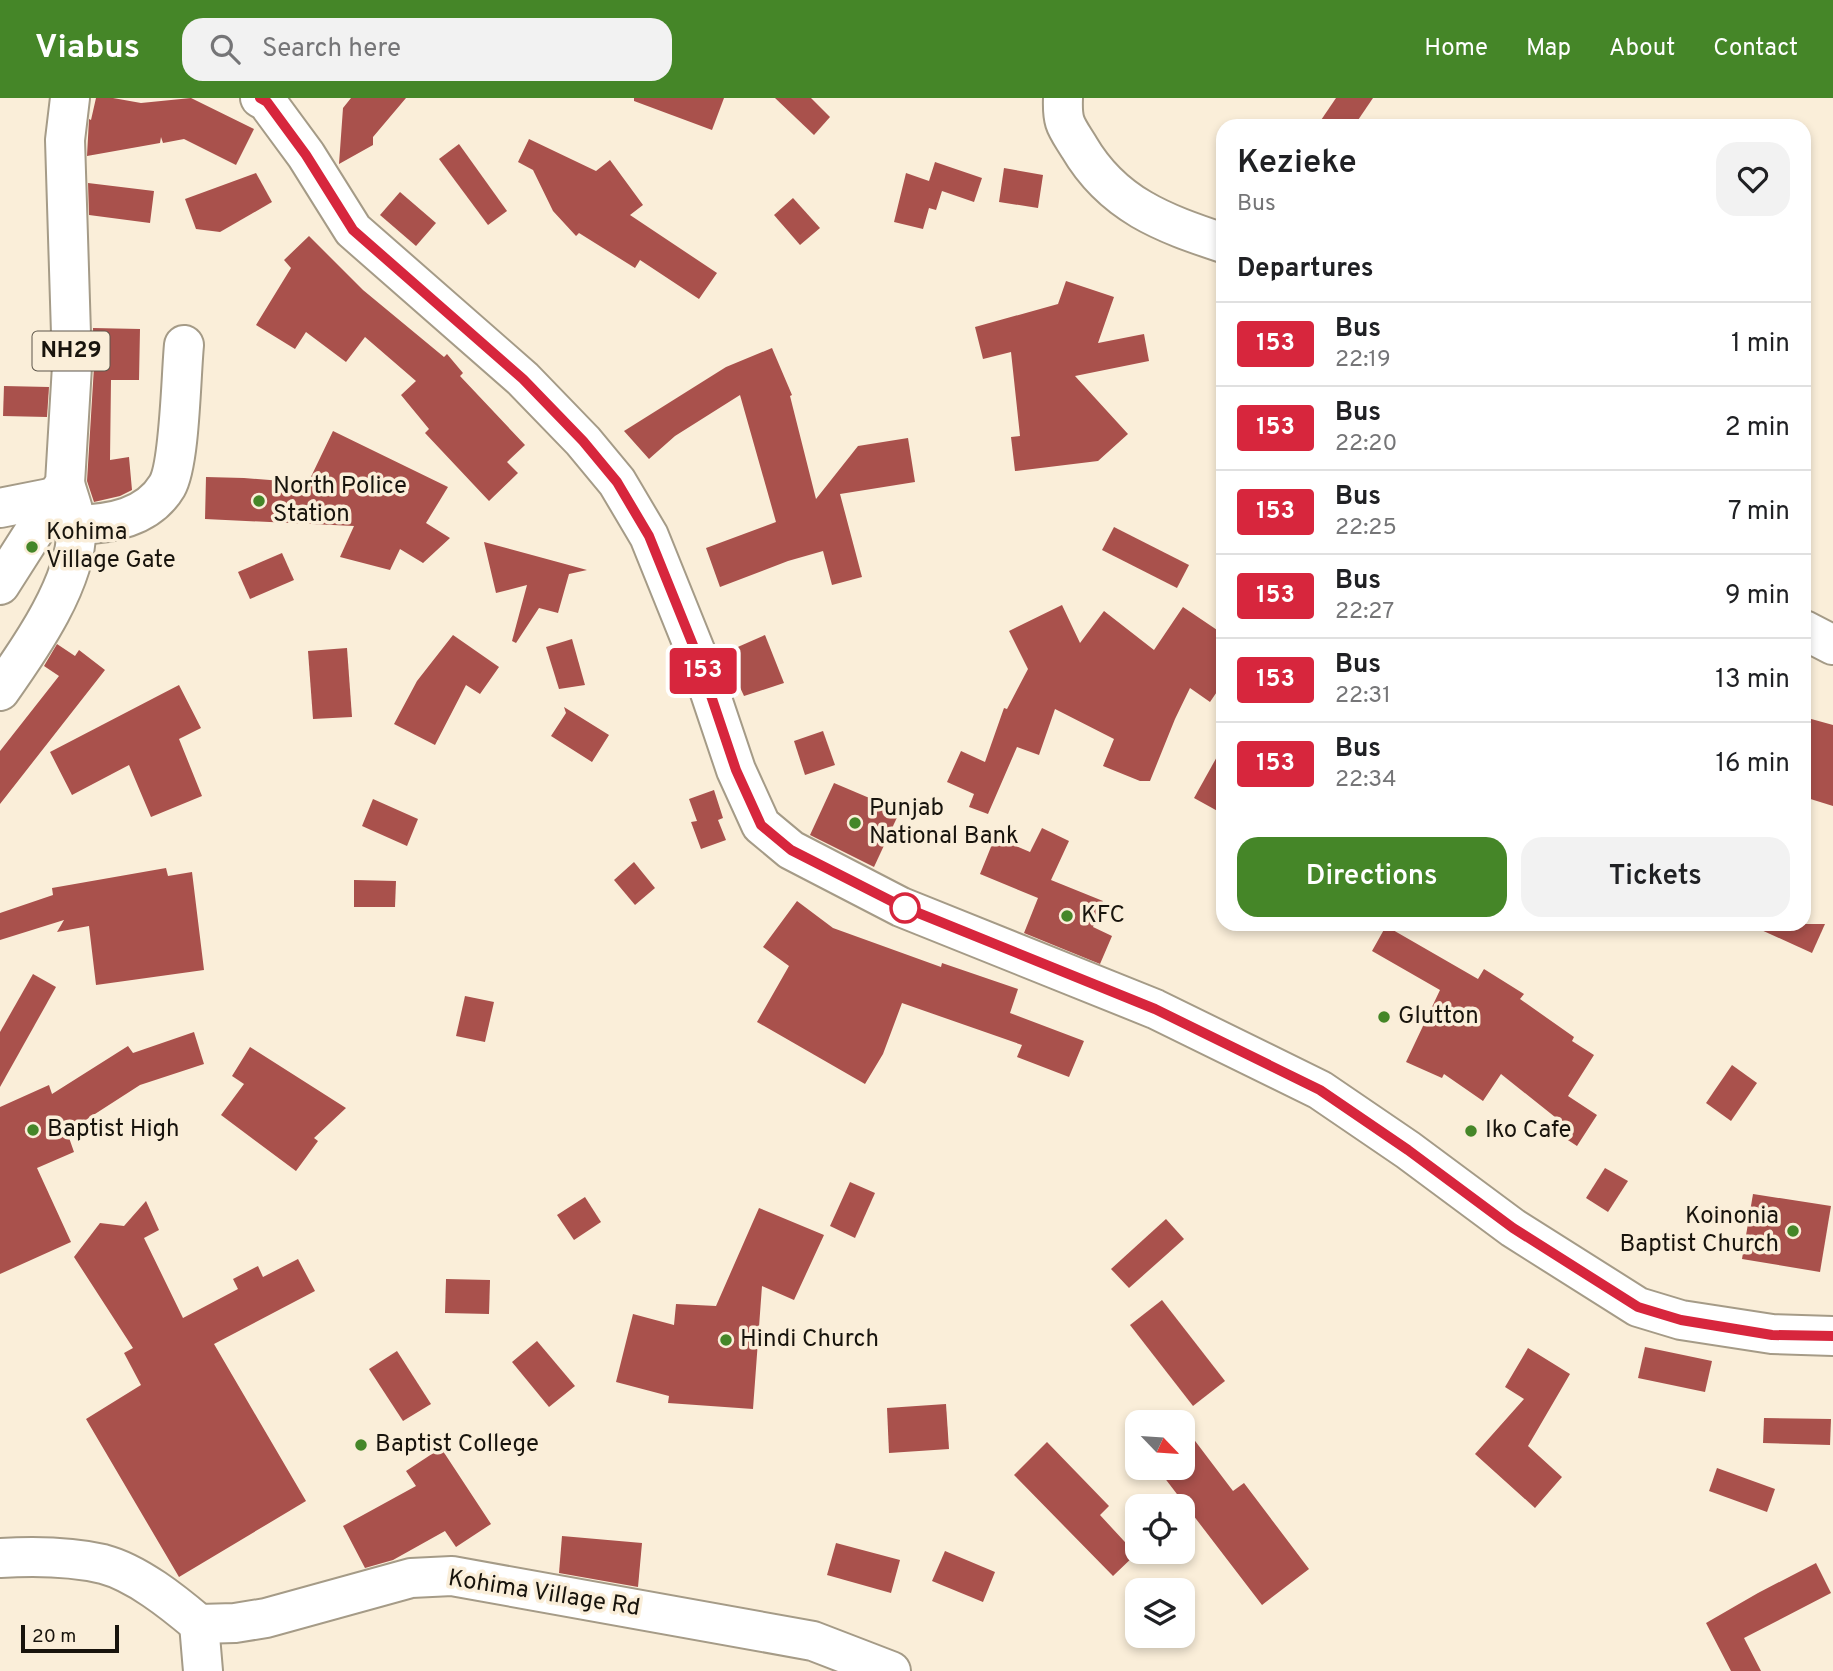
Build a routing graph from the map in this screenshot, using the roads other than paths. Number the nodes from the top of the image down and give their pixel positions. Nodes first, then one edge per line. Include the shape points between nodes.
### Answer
1 (70, 98) edge
2 (260, 98) edge
3 (1063, 98) edge
4 (1216, 241) edge
5 (184, 345) dead end
6 (65, 502) junction
7 (0, 508) edge
8 (0, 585) edge
9 (1811, 633) edge
10 (1833, 645) edge
11 (0, 691) edge
12 (1833, 1336) edge
13 (0, 1558) edge
14 (199, 1624) junction
15 (203, 1671) edge
16 (891, 1671) edge

1 - 6 main road, NH29 via 65,141 72,366
2 - 12 main road via 306,155 353,230 523,379 617,482 649,536 761,825 791,850 901,906 1155,1009 1320,1090 1513,1228 1638,1307 1681,1320 1772,1335
3 - 4 main road via 1062,119 1091,167 1129,203 1175,227
5 - 6 main road via 174,457 167,485 132,517 104,524
6 - 7 main road
6 - 8 main road, NH29
6 - 11 main road via 72,561 54,606
9 - 10 main road
13 - 14 main road via 106,1564 173,1602
14 - 15 main road
14 - 16 main road, Kohima Village Rd via 266,1618 411,1578 452,1576 813,1641

